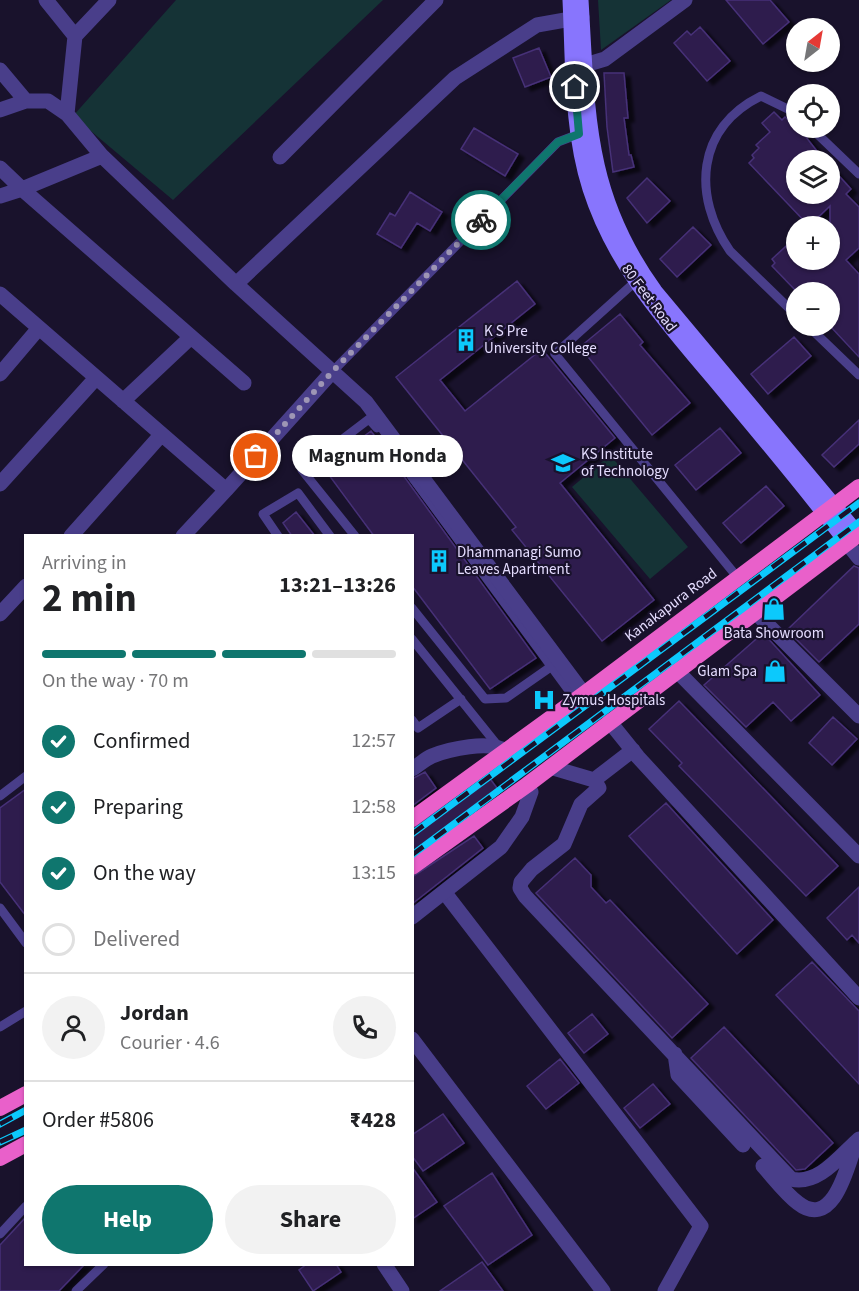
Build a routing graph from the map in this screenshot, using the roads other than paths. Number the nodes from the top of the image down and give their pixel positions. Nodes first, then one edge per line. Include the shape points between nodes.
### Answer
1 (46, 0) edge
2 (109, 0) edge
3 (436, 0) edge
4 (570, 0) edge
5 (581, 0) edge
6 (685, 0) edge
7 (576, 17) junction
8 (75, 36) junction
9 (585, 65) junction
10 (0, 70) edge
11 (26, 101) junction
12 (786, 108) edge
13 (0, 110) edge
14 (67, 114) junction
15 (579, 134) junction
16 (821, 138) edge
17 (102, 156) junction
18 (280, 157) dead end
19 (0, 168) edge
20 (859, 174) edge
21 (22, 189) junction
22 (0, 196) edge
23 (635, 282) junction
24 (236, 284) junction
25 (0, 294) edge
26 (786, 305) edge
27 (39, 328) junction
28 (818, 336) edge
29 (191, 337) junction
30 (332, 372) junction
31 (0, 374) edge
32 (859, 375) edge
33 (96, 378) junction
34 (244, 383) dead end
35 (123, 401) junction
36 (161, 435) junction
37 (0, 484) edge
38 (859, 487) edge
39 (226, 490) junction
40 (830, 510) junction
41 (73, 534) edge
42 (185, 534) edge
43 (277, 534) edge
44 (328, 534) edge
45 (353, 534) edge
46 (856, 537) edge
47 (859, 558) edge
48 (738, 578) junction
49 (24, 588) edge
50 (414, 610) edge
51 (754, 612) junction
52 (0, 614) edge
53 (414, 641) edge
54 (552, 666) junction
55 (677, 671) junction
56 (580, 697) junction
57 (461, 699) junction
58 (859, 716) edge
59 (609, 721) junction
60 (414, 723) edge
61 (501, 748) junction
62 (633, 750) junction
63 (550, 767) junction
64 (414, 768) edge
65 (24, 777) edge
66 (594, 780) junction
67 (527, 785) junction
68 (0, 795) edge
69 (414, 817) edge
70 (859, 856) edge
71 (414, 866) edge
72 (445, 893) junction
73 (0, 908) edge
74 (414, 916) edge
75 (24, 940) edge
76 (859, 998) edge
77 (24, 1012) edge
78 (0, 1027) edge
79 (414, 1042) edge
80 (675, 1054) junction
81 (24, 1095) edge
82 (0, 1108) edge
83 (858, 1140) edge
84 (743, 1145) dead end
85 (24, 1146) edge
86 (0, 1158) edge
87 (763, 1166) dead end
88 (24, 1208) edge
89 (0, 1234) edge
90 (102, 1266) edge
91 (385, 1266) edge
92 (76, 1291) edge
93 (402, 1291) edge
94 (603, 1291) edge
95 (664, 1291) edge

1 - 8 street
2 - 8 street
3 - 18 street
4 - 7 main road, 80 Feet Road
5 - 7 main road, 80 Feet Road
6 - 9 street via 605,59
7 - 9 main road, 80 Feet Road
7 - 15 main road, 80 Feet Road
7 - 24 street via 537,26 455,78
8 - 14 street
9 - 40 main road, 80 Feet Road via 594,160 608,206 628,250 655,291
10 - 11 street
11 - 13 street
11 - 14 street via 48,101
12 - 26 lane via 761,96 744,105 722,125 705,173 708,210 723,240
14 - 17 street
15 - 23 main road, 80 Feet Road via 597,210
15 - 30 lane via 558,142
16 - 20 lane
17 - 21 street
17 - 24 street
19 - 21 street
21 - 22 street
21 - 29 street
23 - 40 main road, 80 Feet Road
23 - 48 lane via 555,354
24 - 30 street
25 - 27 street
27 - 31 street
27 - 33 street
28 - 32 lane
29 - 34 street
29 - 35 street
30 - 39 street
30 - 56 street via 366,402
33 - 35 street
33 - 37 street
35 - 36 street
36 - 39 street
36 - 41 street
38 - 40 highway, Kanakapura Road
39 - 42 street
40 - 46 main road, 80 Feet Road
40 - 48 highway, Kanakapura Road
43 - 44 lane via 263,514 298,494
45 - 54 lane via 302,470 369,419
46 - 47 street
46 - 51 highway
48 - 56 highway, Kanakapura Road
49 - 52 street
50 - 54 lane via 485,699 506,698
51 - 55 highway
51 - 58 street
53 - 57 lane
54 - 56 lane
55 - 59 highway
55 - 70 street
56 - 61 highway, Kanakapura Road
57 - 60 lane via 418,728
57 - 61 lane
59 - 62 street
59 - 63 highway
61 - 64 street via 457,748 429,757
61 - 69 highway, Kanakapura Road
62 - 66 street
62 - 76 street
63 - 66 street
63 - 67 highway
65 - 68 lane
66 - 80 street via 599,788 581,804 564,844 532,869 520,888
67 - 71 highway
67 - 72 street via 531,792 522,817 501,847
72 - 74 street
72 - 95 street via 701,1226
73 - 75 lane
77 - 78 lane
79 - 94 street
80 - 83 street via 791,1179 802,1182 814,1178
80 - 84 street via 678,1075
81 - 82 highway
83 - 87 street via 837,1196 825,1207 811,1209 799,1205
85 - 86 highway
88 - 89 lane
90 - 92 lane
91 - 93 street

